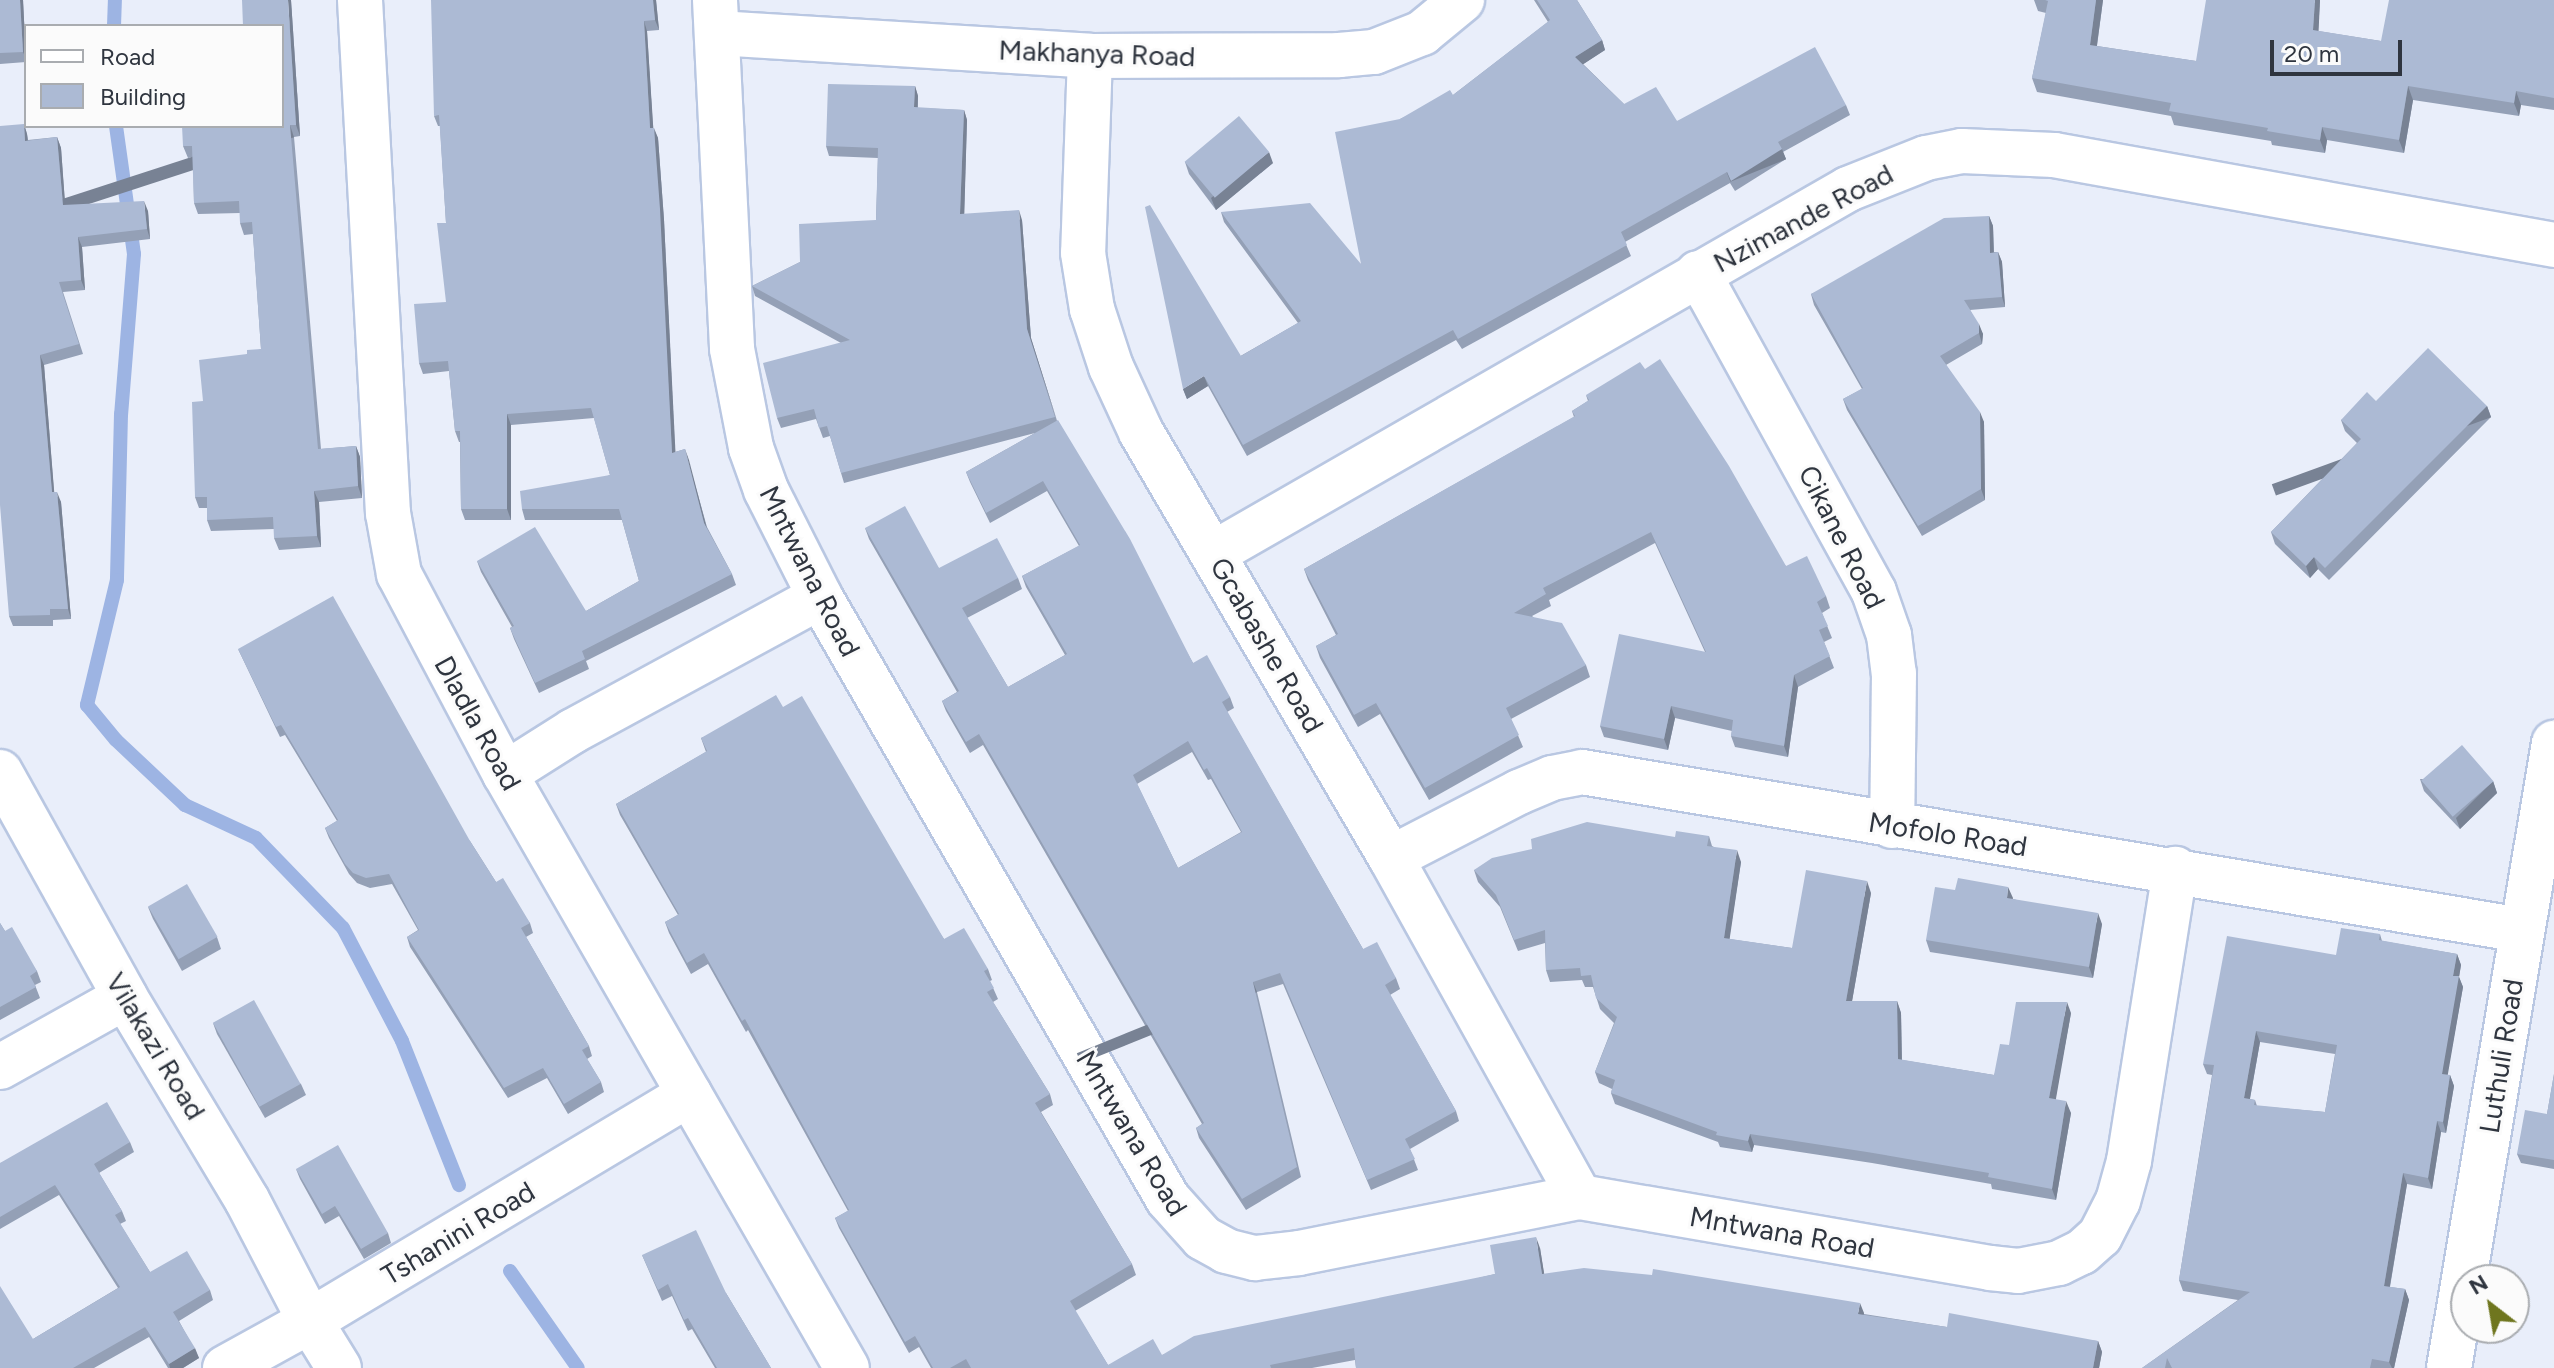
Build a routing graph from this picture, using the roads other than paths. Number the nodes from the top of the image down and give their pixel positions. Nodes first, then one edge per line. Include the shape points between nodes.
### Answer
1 (360, 0) edge
2 (1462, 0) edge
3 (716, 16) edge
4 (1090, 56) junction
5 (2554, 245) edge
6 (1698, 273) junction
7 (1214, 553) junction
8 (820, 597) junction
9 (2554, 743) edge
10 (0, 772) edge
11 (505, 774) junction
12 (1892, 826) junction
13 (1391, 858) junction
14 (2175, 869) junction
15 (2521, 930) junction
16 (125, 997) junction
17 (0, 1067) edge
18 (689, 1094) junction
19 (1580, 1197) junction
20 (310, 1321) junction
21 (225, 1368) edge
22 (339, 1368) edge
23 (847, 1368) edge
24 (2449, 1368) edge

1 - 11 street, Dladla Road via 394,553 414,606
2 - 4 street, Makhanya Road via 1422,33 1374,52
3 - 4 street, Makhanya Road
3 - 8 street, Mntwana Road via 737,384 766,490
4 - 7 street, Gcabashe Road via 1083,253 1092,309 1141,432
5 - 6 street, Nzimande Road via 2054,155 1962,151 1892,169
6 - 7 street, Nzimande Road
6 - 12 street, Cikane Road via 1874,592 1889,635 1894,673
7 - 13 street, Gcabashe Road
8 - 11 street via 573,731
8 - 19 street, Mntwana Road via 1168,1199 1203,1238 1255,1258
9 - 15 street, Luthuli Road
10 - 16 street, Vilakazi Road
11 - 18 street, Dladla Road
12 - 13 street, Mofolo Road via 1582,772 1519,792
12 - 14 street, Mofolo Road
13 - 19 street, Gcabashe Road
14 - 15 street, Mofolo Road
14 - 19 street, Mntwana Road via 2129,1161 2109,1222 2082,1252 2040,1269 2004,1269
15 - 24 street, Luthuli Road
16 - 17 street
16 - 20 street, Vilakazi Road via 247,1200
18 - 20 street, Tshanini Road
18 - 23 street, Dladla Road
20 - 21 street, Tshanini Road
20 - 22 street, Vilakazi Road

